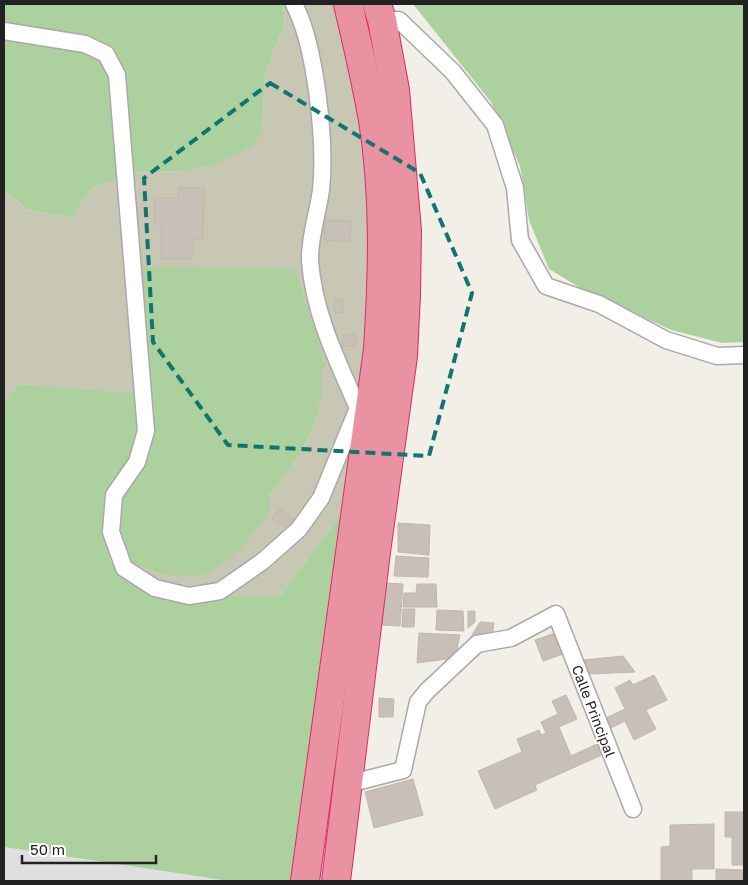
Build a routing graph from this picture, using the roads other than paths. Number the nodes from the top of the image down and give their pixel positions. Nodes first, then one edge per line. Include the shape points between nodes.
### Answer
1 (294, 4) edge
2 (348, 4) edge
3 (379, 12) edge
4 (4, 31) edge
5 (744, 355) edge
6 (364, 405) junction
7 (348, 784) junction
8 (632, 808) dead end
9 (305, 881) edge
10 (336, 881) edge

1 - 6 street via 310,54 321,142 321,189 310,259 316,304 329,343
2 - 6 highway via 373,121 382,232 382,292
3 - 5 street via 399,20 453,72 495,124 515,188 520,240 546,286 599,304 666,340 717,356
3 - 7 highway via 395,90 407,231 406,295 403,356
4 - 6 street via 85,44 106,54 117,75 146,431 137,462 114,495 111,532 124,568 154,588 189,596 220,591 263,561 300,529 321,498
6 - 9 highway
7 - 8 street, Calle Principal via 403,770 418,702 477,644 511,638 556,614
7 - 10 highway

